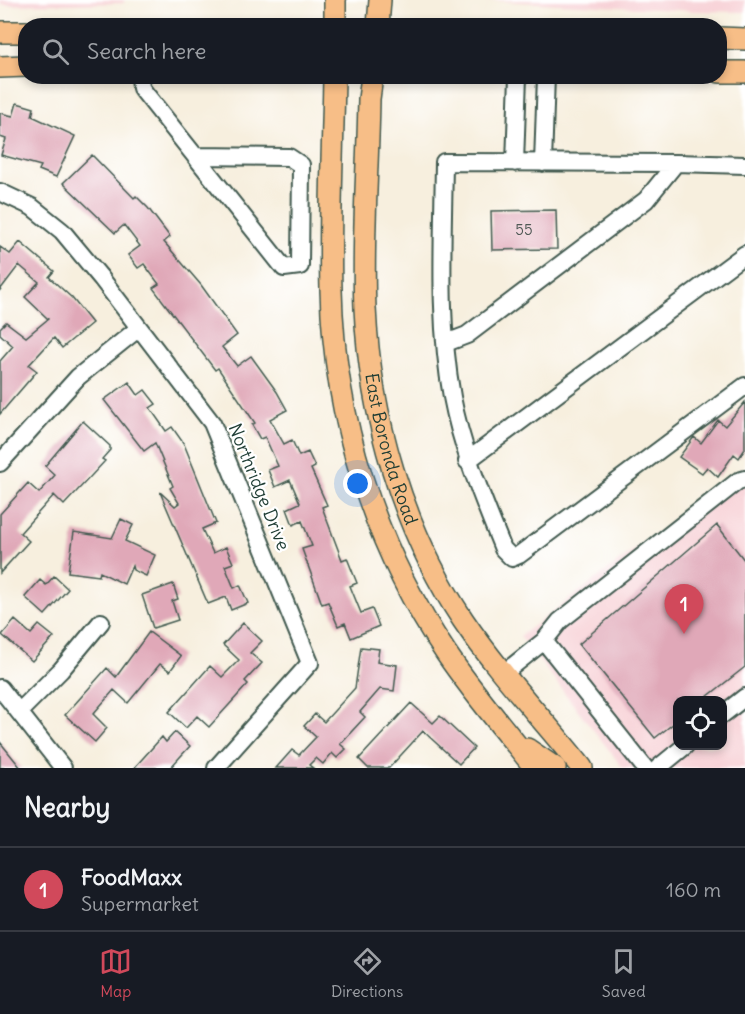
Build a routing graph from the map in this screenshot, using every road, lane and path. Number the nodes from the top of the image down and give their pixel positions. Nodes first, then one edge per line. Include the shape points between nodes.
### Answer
1 (335, 0) edge
2 (380, 0) edge
3 (335, 18) edge
4 (379, 18) edge
5 (0, 32) edge
6 (18, 32) edge
7 (727, 38) edge
8 (745, 39) edge
9 (18, 66) edge
10 (0, 67) edge
11 (727, 72) edge
12 (745, 72) edge
13 (141, 84) edge
14 (334, 84) edge
15 (371, 84) edge
16 (518, 84) edge
17 (546, 84) edge
18 (195, 156) junction
19 (543, 162) junction
20 (515, 163) junction
21 (676, 163) junction
22 (745, 165) edge
23 (0, 192) edge
24 (745, 254) edge
25 (139, 328) junction
26 (446, 343) junction
27 (745, 386) edge
28 (467, 461) junction
29 (0, 463) edge
30 (745, 479) edge
31 (101, 622) dead end
32 (544, 641) junction
33 (504, 673) junction
34 (0, 688) edge
35 (745, 697) edge
36 (19, 712) junction
37 (727, 713) edge
38 (510, 736) junction
39 (680, 750) edge
40 (63, 768) edge
41 (216, 768) edge
42 (535, 768) edge
43 (555, 768) edge
44 (582, 768) edge
45 (645, 768) edge
46 (658, 768) edge

1 - 3 main road
2 - 4 main road
5 - 6 main road
7 - 8 main road
9 - 10 main road
11 - 12 main road
13 - 18 street
14 - 38 main road, East Boronda Road via 331,290 339,379 358,465 403,581 447,654
15 - 33 main road, East Boronda Road via 365,307 378,411 389,459 424,548 462,618
16 - 20 street
17 - 19 street
18 - 18 street via 288,157 302,165 300,266 284,268
19 - 20 street
19 - 21 street
20 - 26 street via 444,162
21 - 22 street
21 - 26 street via 646,201 467,335
23 - 25 street, Northridge Drive via 32,207 62,231
24 - 28 street
25 - 29 street via 78,377
25 - 41 street, Northridge Drive via 212,423 310,663
26 - 28 street via 452,396
27 - 28 street via 512,558 503,549
30 - 32 street via 560,621
31 - 36 street via 62,670
32 - 33 street
32 - 45 street
33 - 44 main road, East Boronda Road
34 - 36 street
35 - 37 street
36 - 40 street
38 - 42 main road, East Boronda Road
38 - 43 main road
39 - 46 street

